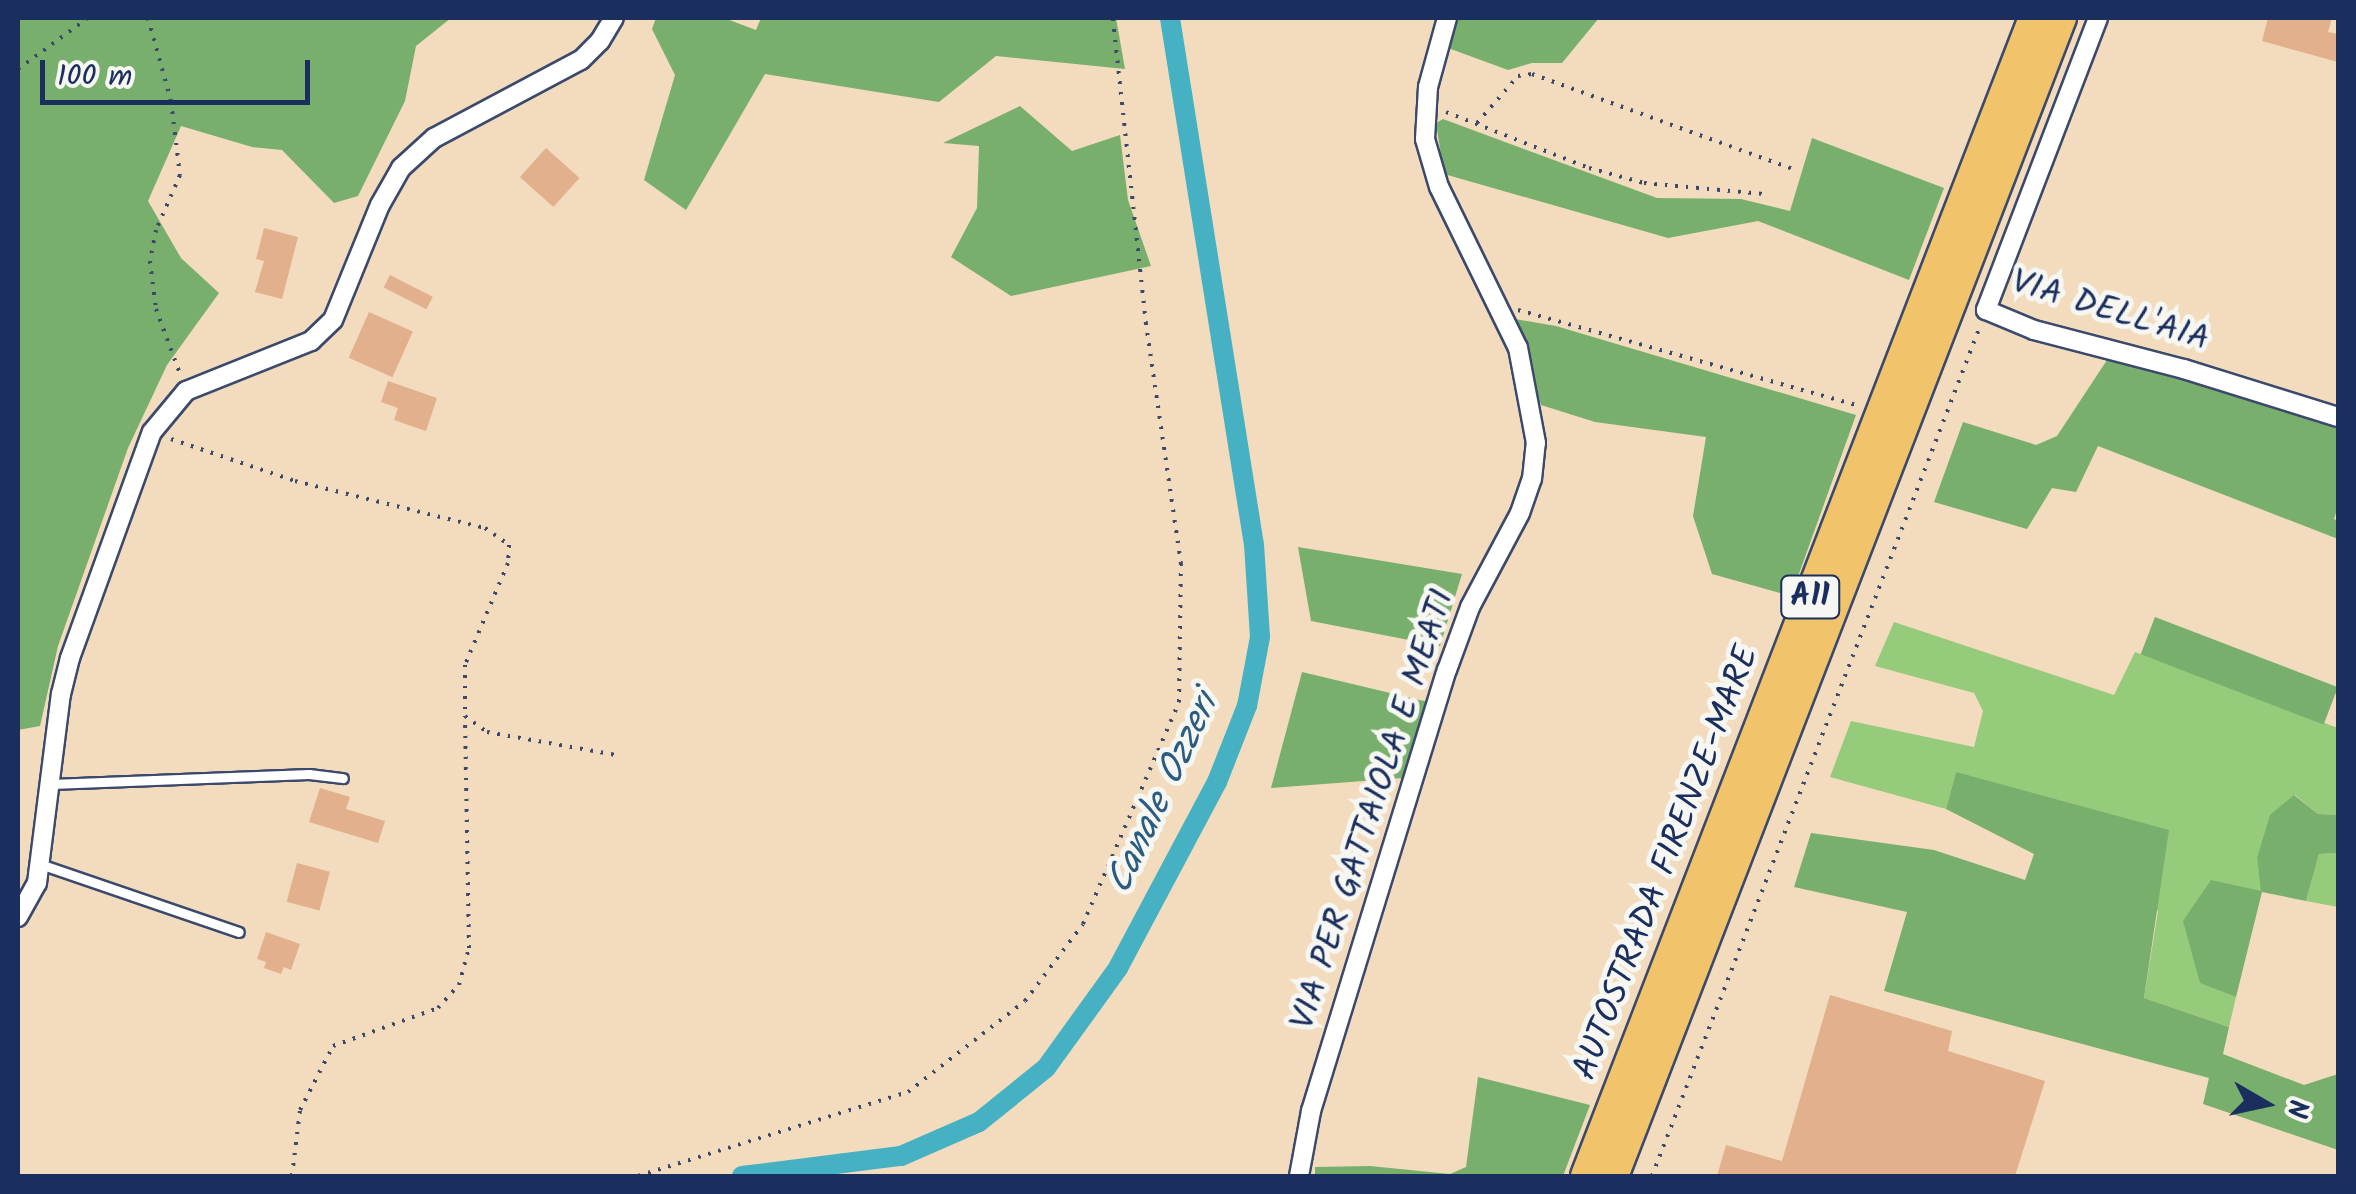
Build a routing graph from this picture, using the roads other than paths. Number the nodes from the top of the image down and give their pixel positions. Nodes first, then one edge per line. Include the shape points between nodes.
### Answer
1 (614, 18) edge
2 (1448, 18) edge
3 (2034, 18) edge
4 (2061, 18) edge
5 (2098, 18) edge
6 (2338, 418) edge
7 (342, 778) dead end
8 (49, 784) junction
9 (40, 864) junction
10 (18, 917) edge
11 (240, 932) dead end
12 (1299, 1176) edge
13 (1586, 1176) edge
14 (1614, 1176) edge

1 - 8 street via 581,60 434,138 401,168 333,320 311,340 186,391 152,432 70,658
2 - 12 street, VIA PER GATTAIOLA E MEATI via 1425,139 1438,187 1518,348 1536,444 1532,480 1470,606 1447,670 1311,1111
3 - 13 highway, AUTOSTRADA FIRENZE-MARE / A11
4 - 14 highway, AUTOSTRADA FIRENZE-MARE / A11
5 - 6 street, VIA DELL'AIA via 1986,310 2034,330
7 - 8 lane
8 - 9 street
9 - 10 street
9 - 11 lane

